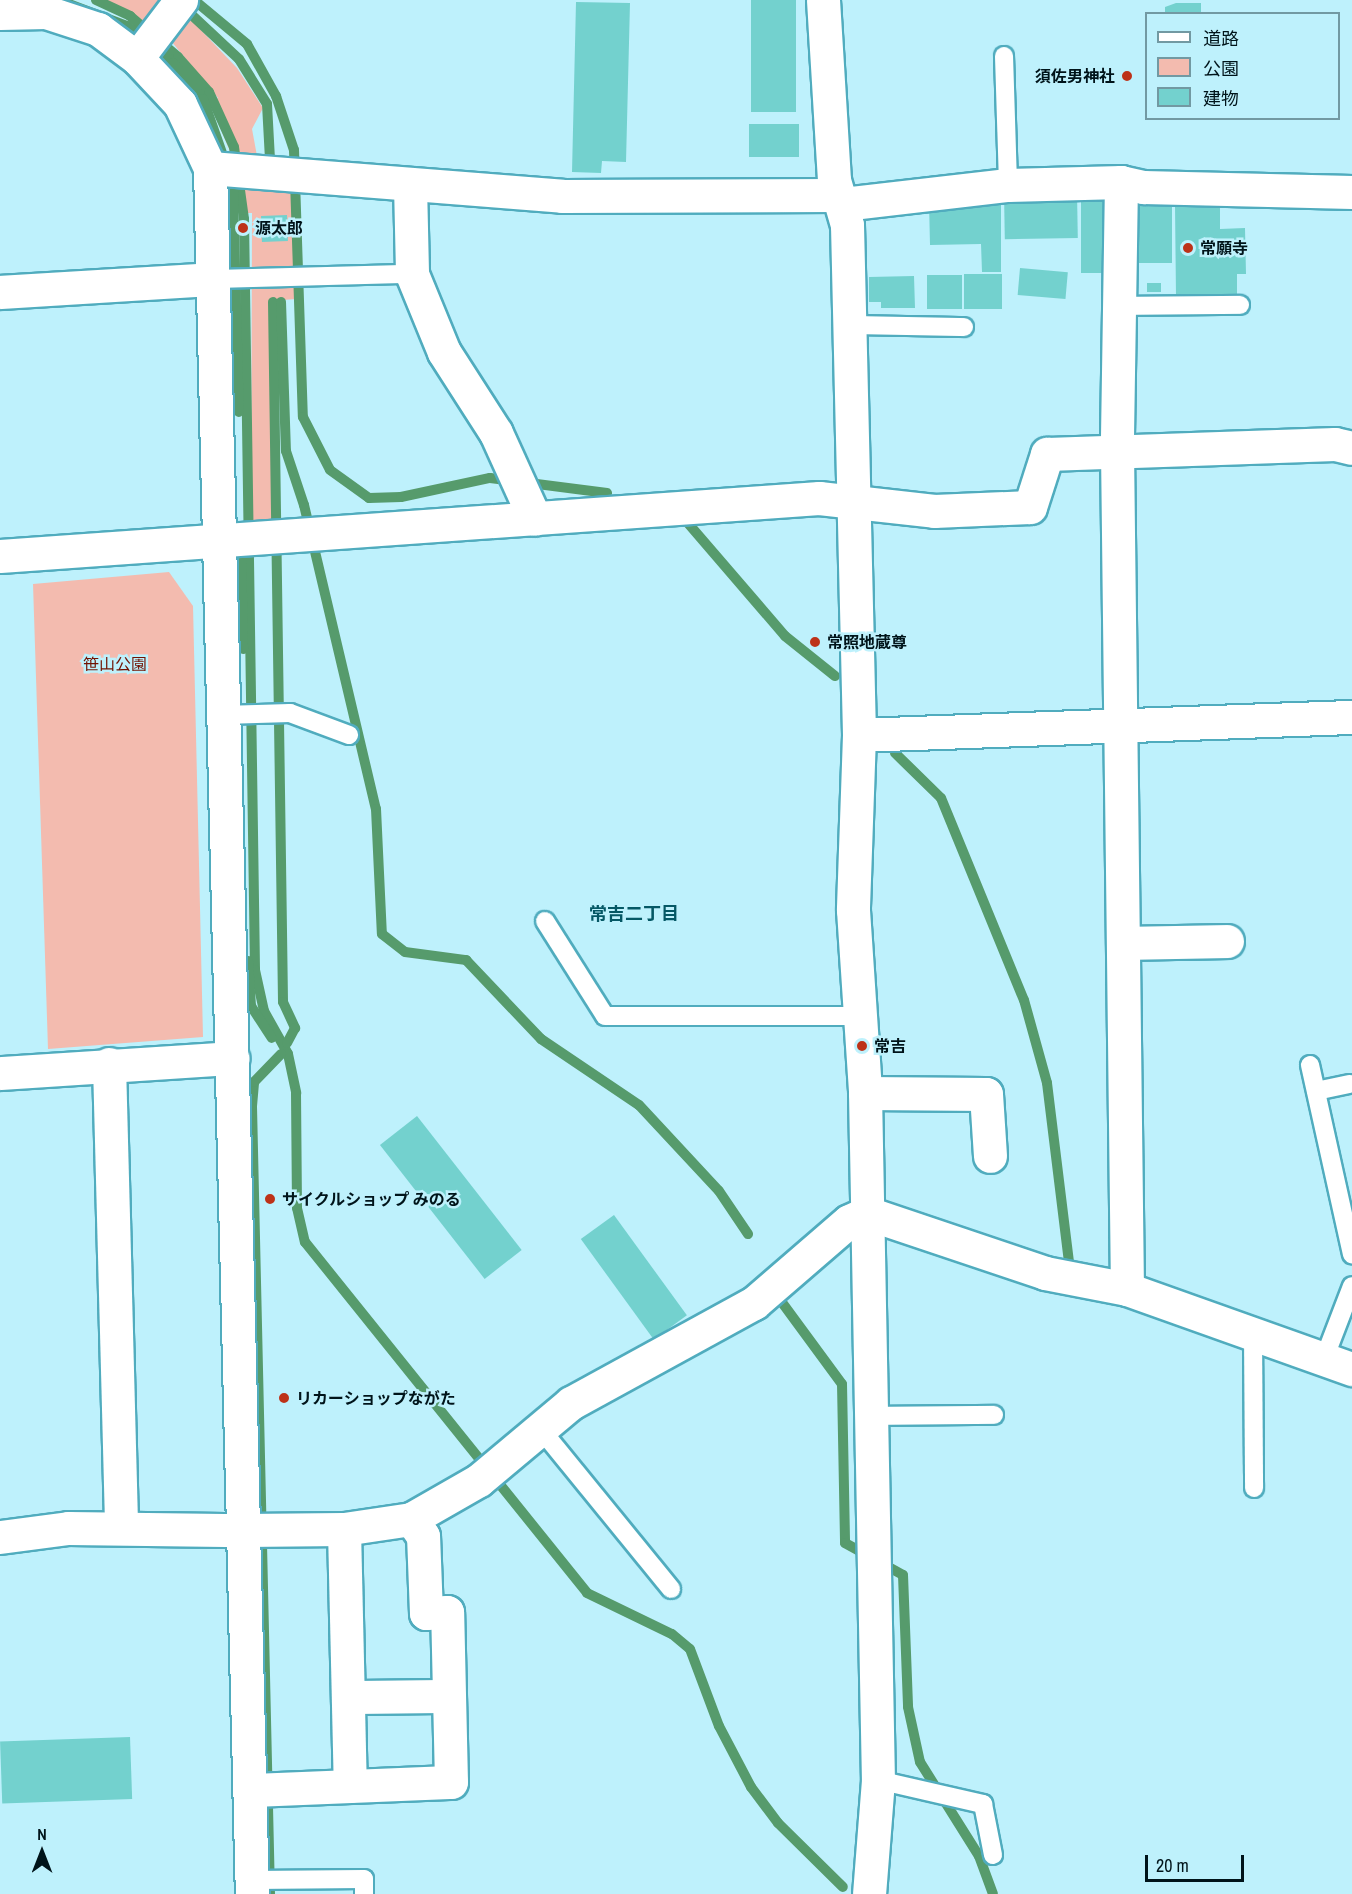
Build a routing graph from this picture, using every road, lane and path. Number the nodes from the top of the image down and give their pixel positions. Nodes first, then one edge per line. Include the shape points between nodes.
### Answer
1 (823, 0) edge
2 (47, 5) edge
3 (0, 13) edge
4 (159, 29) edge
5 (1004, 56) dead end
6 (221, 168) junction
7 (1121, 182) junction
8 (410, 184) junction
9 (1008, 185) junction
10 (1352, 192) edge
11 (839, 200) junction
12 (412, 274) junction
13 (222, 279) junction
14 (0, 292) edge
15 (1120, 306) junction
16 (1240, 306) dead end
17 (849, 325) junction
18 (964, 327) dead end
19 (1352, 448) edge
20 (1117, 449) junction
21 (523, 492) junction
22 (852, 503) junction
23 (270, 538) junction
24 (0, 556) edge
25 (255, 714) junction
26 (1352, 717) edge
27 (1119, 723) junction
28 (349, 735) dead end
29 (859, 735) junction
30 (545, 921) dead end
31 (1227, 941) dead end
32 (1124, 943) junction
33 (860, 1016) junction
34 (233, 1058) junction
35 (109, 1064) junction
36 (1310, 1065) dead end
37 (0, 1073) edge
38 (1349, 1084) dead end
39 (1316, 1091) junction
40 (865, 1093) junction
41 (990, 1156) dead end
42 (867, 1213) junction
43 (1349, 1222) edge
44 (1352, 1254) edge
45 (1352, 1286) edge
46 (1127, 1289) junction
47 (1253, 1334) junction
48 (1338, 1364) edge
49 (994, 1415) dead end
50 (872, 1416) junction
51 (539, 1427) junction
52 (1254, 1488) dead end
53 (411, 1519) junction
54 (122, 1528) junction
55 (344, 1529) junction
56 (244, 1530) junction
57 (0, 1537) edge
58 (670, 1589) dead end
59 (448, 1696) junction
60 (349, 1697) junction
61 (878, 1780) junction
62 (350, 1786) junction
63 (251, 1790) junction
64 (993, 1855) dead end
65 (252, 1887) edge
66 (364, 1894) edge
67 (869, 1894) edge

1 - 11 street
2 - 3 street
2 - 4 street via 98,29
4 - 6 street via 180,105
5 - 9 lane
6 - 8 street
6 - 13 street
7 - 9 street
7 - 10 street via 1143,187
7 - 15 street
8 - 11 street via 562,196
8 - 12 street
9 - 11 street
11 - 17 street
12 - 13 lane
12 - 21 street via 444,352
13 - 14 street
13 - 23 street
15 - 16 lane
15 - 20 street
17 - 18 lane
17 - 22 street
19 - 20 street via 1335,444
20 - 22 street via 1047,453 1030,507 934,511
20 - 27 street
21 - 22 street via 819,498
21 - 23 street
22 - 29 street
23 - 24 street
23 - 25 street
25 - 28 lane
25 - 34 street
26 - 27 street
27 - 29 street
27 - 32 street
29 - 33 street via 853,910
30 - 33 lane via 605,1016
31 - 32 street
32 - 46 street
33 - 40 street
34 - 35 street
34 - 56 street
35 - 37 street
35 - 54 street
36 - 39 lane
38 - 39 lane
39 - 43 lane
40 - 41 street via 986,1094
40 - 42 street
42 - 46 street via 1045,1273
42 - 50 street
42 - 51 street via 849,1221 754,1303 571,1403
43 - 44 lane
45 - 48 lane
46 - 47 street
47 - 48 street
47 - 52 lane
49 - 50 lane
50 - 61 street
51 - 53 street via 479,1480
51 - 58 lane
53 - 55 street
53 - 59 street via 423,1536 426,1612 447,1612
54 - 56 street
54 - 57 street via 68,1528
55 - 56 street
55 - 60 street
56 - 63 street
59 - 60 street
59 - 62 street via 451,1782
60 - 62 street
61 - 64 lane via 983,1804
61 - 67 street
62 - 63 street
63 - 65 street
65 - 66 lane via 364,1879

